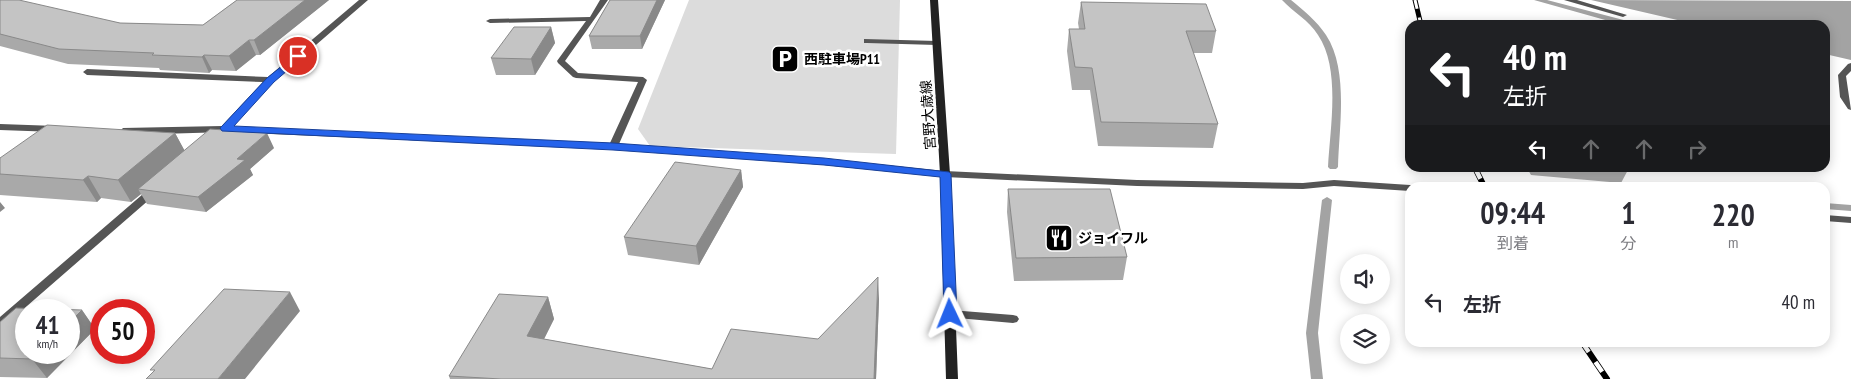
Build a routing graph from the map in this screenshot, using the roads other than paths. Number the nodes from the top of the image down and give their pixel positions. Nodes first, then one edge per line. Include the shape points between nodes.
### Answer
1 (364, 0) edge
2 (604, 0) edge
3 (934, 0) edge
4 (1568, 0) edge
5 (1623, 15) dead end
6 (592, 19) junction
7 (490, 21) dead end
8 (866, 41) dead end
9 (937, 43) junction
10 (1851, 66) edge
11 (87, 72) dead end
12 (270, 80) junction
13 (1851, 107) edge
14 (0, 127) edge
15 (225, 128) junction
16 (70, 129) edge
17 (119, 130) edge
18 (210, 142) edge
19 (613, 146) junction
20 (945, 174) junction
21 (165, 180) edge
22 (1405, 188) edge
23 (1830, 218) edge
24 (1851, 220) edge
25 (950, 314) junction
26 (1013, 319) dead end
27 (0, 323) edge
28 (952, 379) edge

1 - 12 street
2 - 6 street
3 - 9 main road, 宮野大歳線
4 - 5 street
6 - 7 street
6 - 19 street via 561,61 576,75 642,80
8 - 9 street
9 - 20 main road, 宮野大歳線
10 - 13 street via 1842,75 1844,97
11 - 12 street
12 - 15 street
14 - 16 street
15 - 17 street
15 - 18 street
15 - 19 street
19 - 20 street
20 - 22 street via 1137,183 1303,186 1334,183
20 - 25 main road, 宮野大歳線
21 - 27 street
23 - 24 street
25 - 26 street
25 - 28 main road, 宮野大歳線

